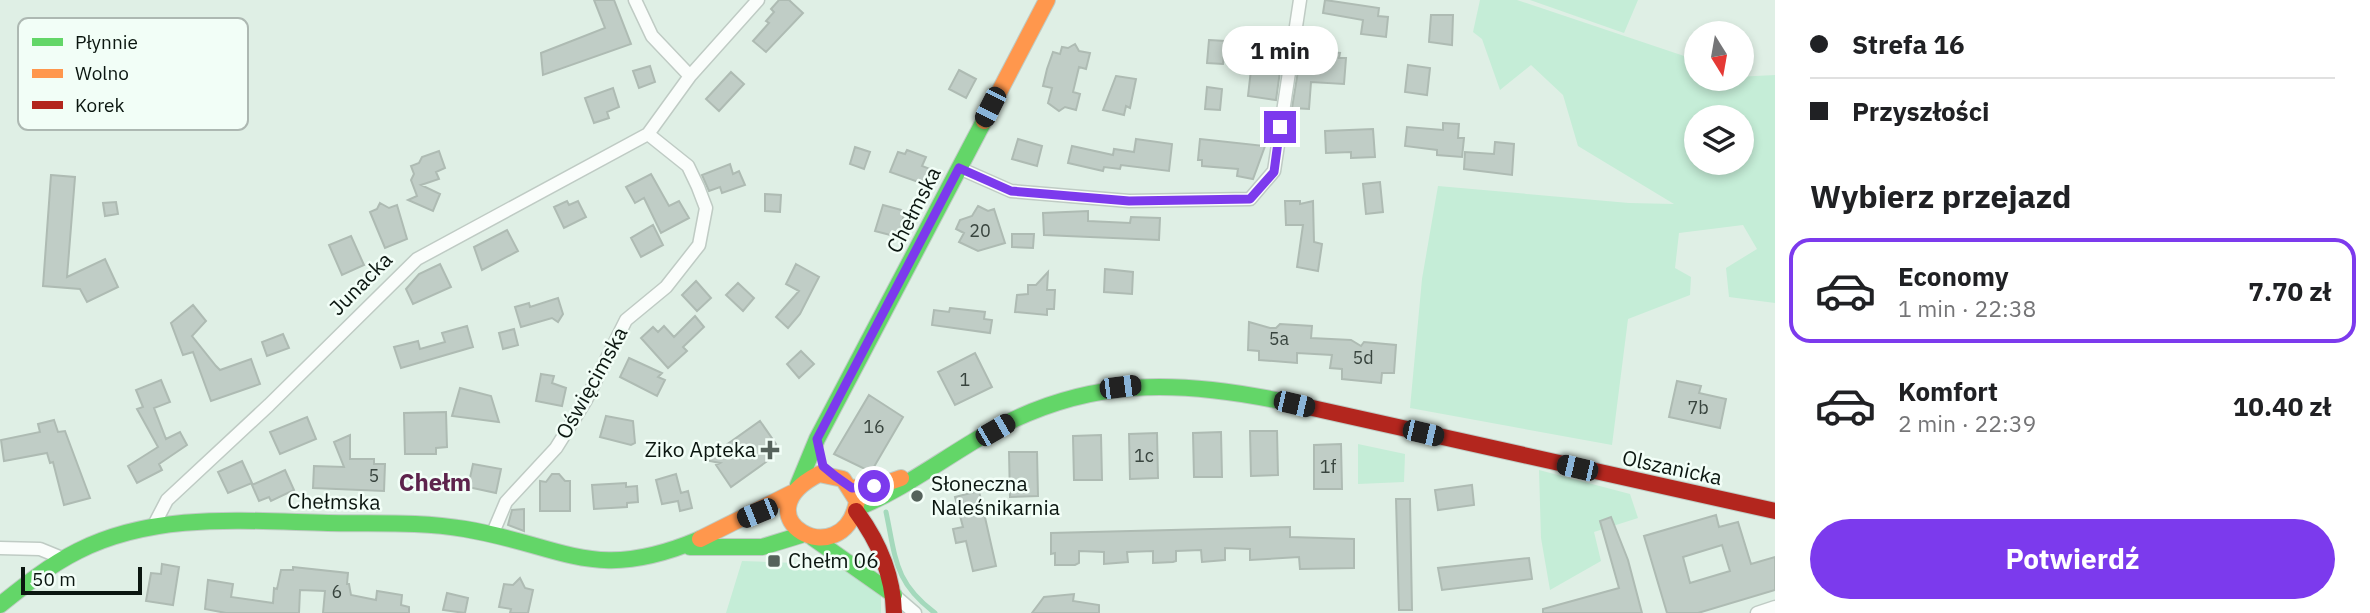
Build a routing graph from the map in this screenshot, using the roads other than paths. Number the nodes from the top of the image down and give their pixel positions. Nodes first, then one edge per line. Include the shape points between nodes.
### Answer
1 (635, 0) edge
2 (758, 0) edge
3 (1047, 0) edge
4 (1300, 0) edge
5 (690, 76) junction
6 (648, 134) junction
7 (959, 168) junction
8 (817, 439) junction
9 (917, 473) junction
10 (835, 476) junction
11 (852, 488) junction
12 (795, 489) junction
13 (856, 510) junction
14 (1775, 511) edge
15 (153, 525) junction
16 (492, 535) junction
17 (807, 536) junction
18 (676, 547) junction
19 (0, 548) edge
20 (62, 558) junction
21 (894, 596) junction
22 (0, 605) edge
23 (1775, 607) edge
24 (894, 613) edge
25 (915, 613) edge
26 (1757, 613) edge

1 - 5 street via 652,36
2 - 5 street, Junacka
3 - 7 street, Chełmska
4 - 7 street via 1274,172 1250,199 1129,201 1011,191
5 - 6 street, Junacka
6 - 15 street, Junacka via 417,259 167,500
6 - 16 street, Oświęcimska via 688,166 698,187 706,208 699,245 666,287 626,320 556,448 506,502
7 - 8 street, Chełmska
8 - 10 street via 823,466
8 - 12 street, Chełmska
9 - 11 street, Olszanicka via 881,485
9 - 13 street, Olszanicka
9 - 14 street, Olszanicka via 1042,406 1103,390 1175,385 1242,393
10 - 11 street
10 - 12 street via 819,474
11 - 13 street
12 - 17 street via 790,518
12 - 18 street, Chełmska via 757,513
13 - 17 street via 840,532 823,538
13 - 21 street via 880,549
15 - 16 street, Chełmska via 201,520 430,524
15 - 20 street via 93,542
16 - 18 street, Chełmska via 563,556 610,562 635,561
17 - 18 street, Chełmska via 773,545
17 - 21 street via 882,583
19 - 20 street via 40,549
20 - 22 street
21 - 24 street
21 - 25 street
23 - 26 street

